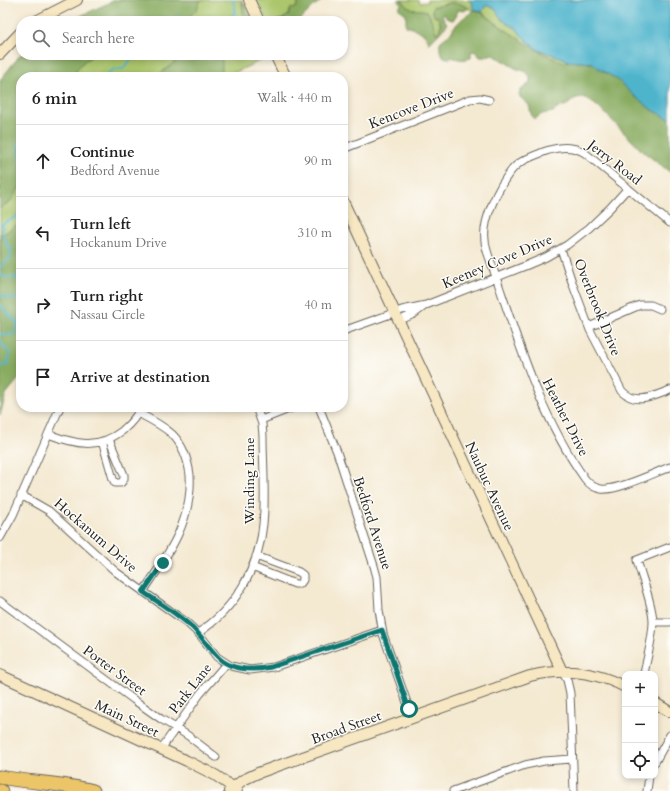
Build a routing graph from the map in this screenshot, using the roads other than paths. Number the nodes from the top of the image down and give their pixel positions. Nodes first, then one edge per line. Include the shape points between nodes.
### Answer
1 (77, 0) edge
2 (249, 0) edge
3 (46, 16) edge
4 (257, 16) edge
5 (16, 37) edge
6 (0, 54) edge
7 (278, 60) edge
8 (284, 72) edge
9 (489, 100) dead end
10 (348, 147) edge
11 (628, 188) junction
12 (348, 213) edge
13 (670, 223) edge
14 (561, 249) junction
15 (496, 278) junction
16 (660, 309) dead end
17 (396, 317) junction
18 (589, 327) junction
19 (348, 331) edge
20 (670, 390) edge
21 (58, 412) edge
22 (138, 412) edge
23 (142, 412) edge
24 (258, 412) edge
25 (281, 412) edge
26 (321, 412) edge
27 (261, 420) junction
28 (48, 434) junction
29 (105, 440) junction
30 (670, 467) edge
31 (22, 494) junction
32 (0, 538) edge
33 (670, 547) edge
34 (256, 556) junction
35 (252, 568) junction
36 (143, 592) junction
37 (0, 601) edge
38 (653, 622) junction
39 (670, 622) edge
40 (382, 630) junction
41 (198, 634) junction
42 (226, 664) junction
43 (562, 671) junction
44 (645, 671) edge
45 (0, 675) edge
46 (622, 686) edge
47 (658, 705) edge
48 (670, 712) edge
49 (412, 718) junction
50 (176, 728) junction
51 (670, 735) edge
52 (161, 749) junction
53 (216, 757) dead end
54 (658, 757) edge
55 (572, 759) junction
56 (0, 777) edge
57 (649, 779) edge
58 (233, 790) edge
59 (93, 791) edge
60 (453, 791) edge
61 (574, 791) edge
62 (647, 791) edge

1 - 3 main road
2 - 4 main road
5 - 6 main road
7 - 8 main road
9 - 10 street, Kencove Drive via 470,99
11 - 13 street, Jerry Road
11 - 14 street, Keeney Cove Drive via 596,222
11 - 15 street, Jerry Road via 585,153 573,148 553,149 522,162 504,180 486,223 486,247
12 - 17 main road, Naubuc Avenue
14 - 15 street, Keeney Cove Drive
14 - 18 street, Overbrook Drive
15 - 17 street, Keeney Cove Drive via 426,305 414,314
15 - 30 street, Heather Drive via 539,395 586,481 597,488 611,489
16 - 18 street via 640,305
17 - 19 street, Keeney Cove Drive
17 - 43 main road, Naubuc Avenue
18 - 20 street, Overbrook Drive via 618,386 626,395 642,400
21 - 28 street
22 - 29 street via 127,426
23 - 36 street via 176,438 186,456 190,479 188,504 180,530 169,553
24 - 27 street, Winding Lane
25 - 27 street
26 - 40 street, Bedford Avenue via 337,452 374,566
27 - 34 street, Winding Lane via 264,516
28 - 29 street via 77,443 89,444
28 - 31 street
29 - 29 street via 124,475 121,483 113,479
31 - 32 street
31 - 36 street, Hockanum Drive via 49,511 108,565
33 - 38 street via 637,560
34 - 35 street, Winding Lane
34 - 35 street via 299,572 303,575 303,580 300,584 295,584
35 - 41 street, Winding Lane via 229,605 215,621
36 - 41 street, Hockanum Drive
37 - 50 street, Porter Street
38 - 39 street
38 - 44 street
40 - 42 street, Hockanum Drive via 274,667 247,670
40 - 49 street, Bedford Avenue
41 - 42 street, Hockanum Drive
42 - 50 street, Park Lane via 200,694
43 - 46 main road, Broad Street via 596,675
43 - 49 main road, Broad Street via 544,672 524,678
43 - 55 street, Naubuc Avenue via 570,693
45 - 52 main road, Main Street
47 - 48 main road
49 - 58 main road, Broad Street via 258,773 242,780
50 - 52 street, Park Lane
50 - 53 street, Porter Street
51 - 54 street
52 - 58 main road, Main Street via 201,768
55 - 60 street via 524,765
55 - 61 street, Naubuc Avenue
56 - 59 highway
57 - 62 street

